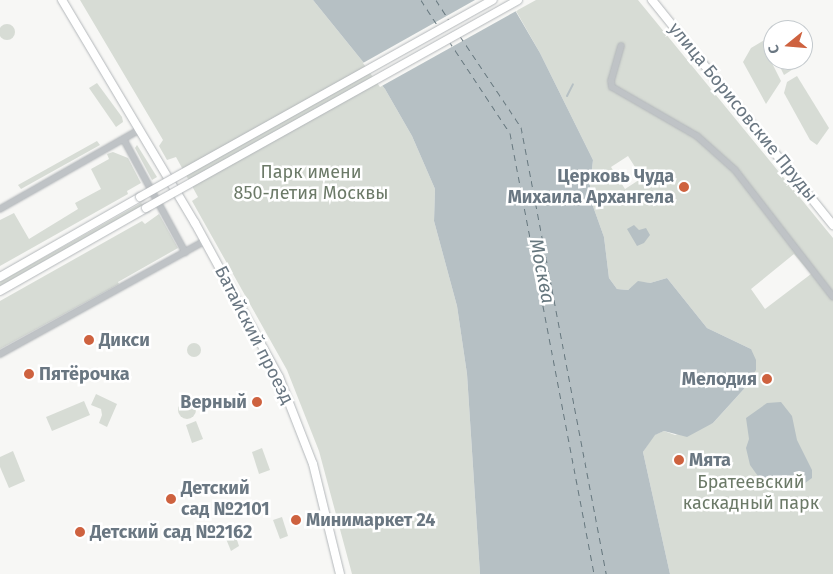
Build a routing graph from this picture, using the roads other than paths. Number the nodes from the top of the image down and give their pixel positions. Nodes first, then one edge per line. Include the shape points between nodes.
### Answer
1 (62, 0) edge
2 (493, 0) edge
3 (518, 0) edge
4 (652, 0) edge
5 (621, 46) dead end
6 (139, 130) junction
7 (124, 140) junction
8 (0, 209) edge
9 (833, 225) edge
10 (205, 241) junction
11 (185, 252) junction
12 (0, 277) edge
13 (0, 291) edge
14 (833, 297) edge
15 (0, 354) edge
16 (340, 574) edge

1 - 6 main road, Батайский проезд
2 - 12 main road, bridge
3 - 13 main road, bridge
4 - 9 main road, улица Борисовские Пруды
5 - 14 street via 612,87 697,136 735,170
6 - 7 street
6 - 10 main road, Батайский проезд
7 - 8 street
7 - 11 street
10 - 11 street
10 - 16 main road, Батайский проезд via 286,394 315,472
11 - 15 street

